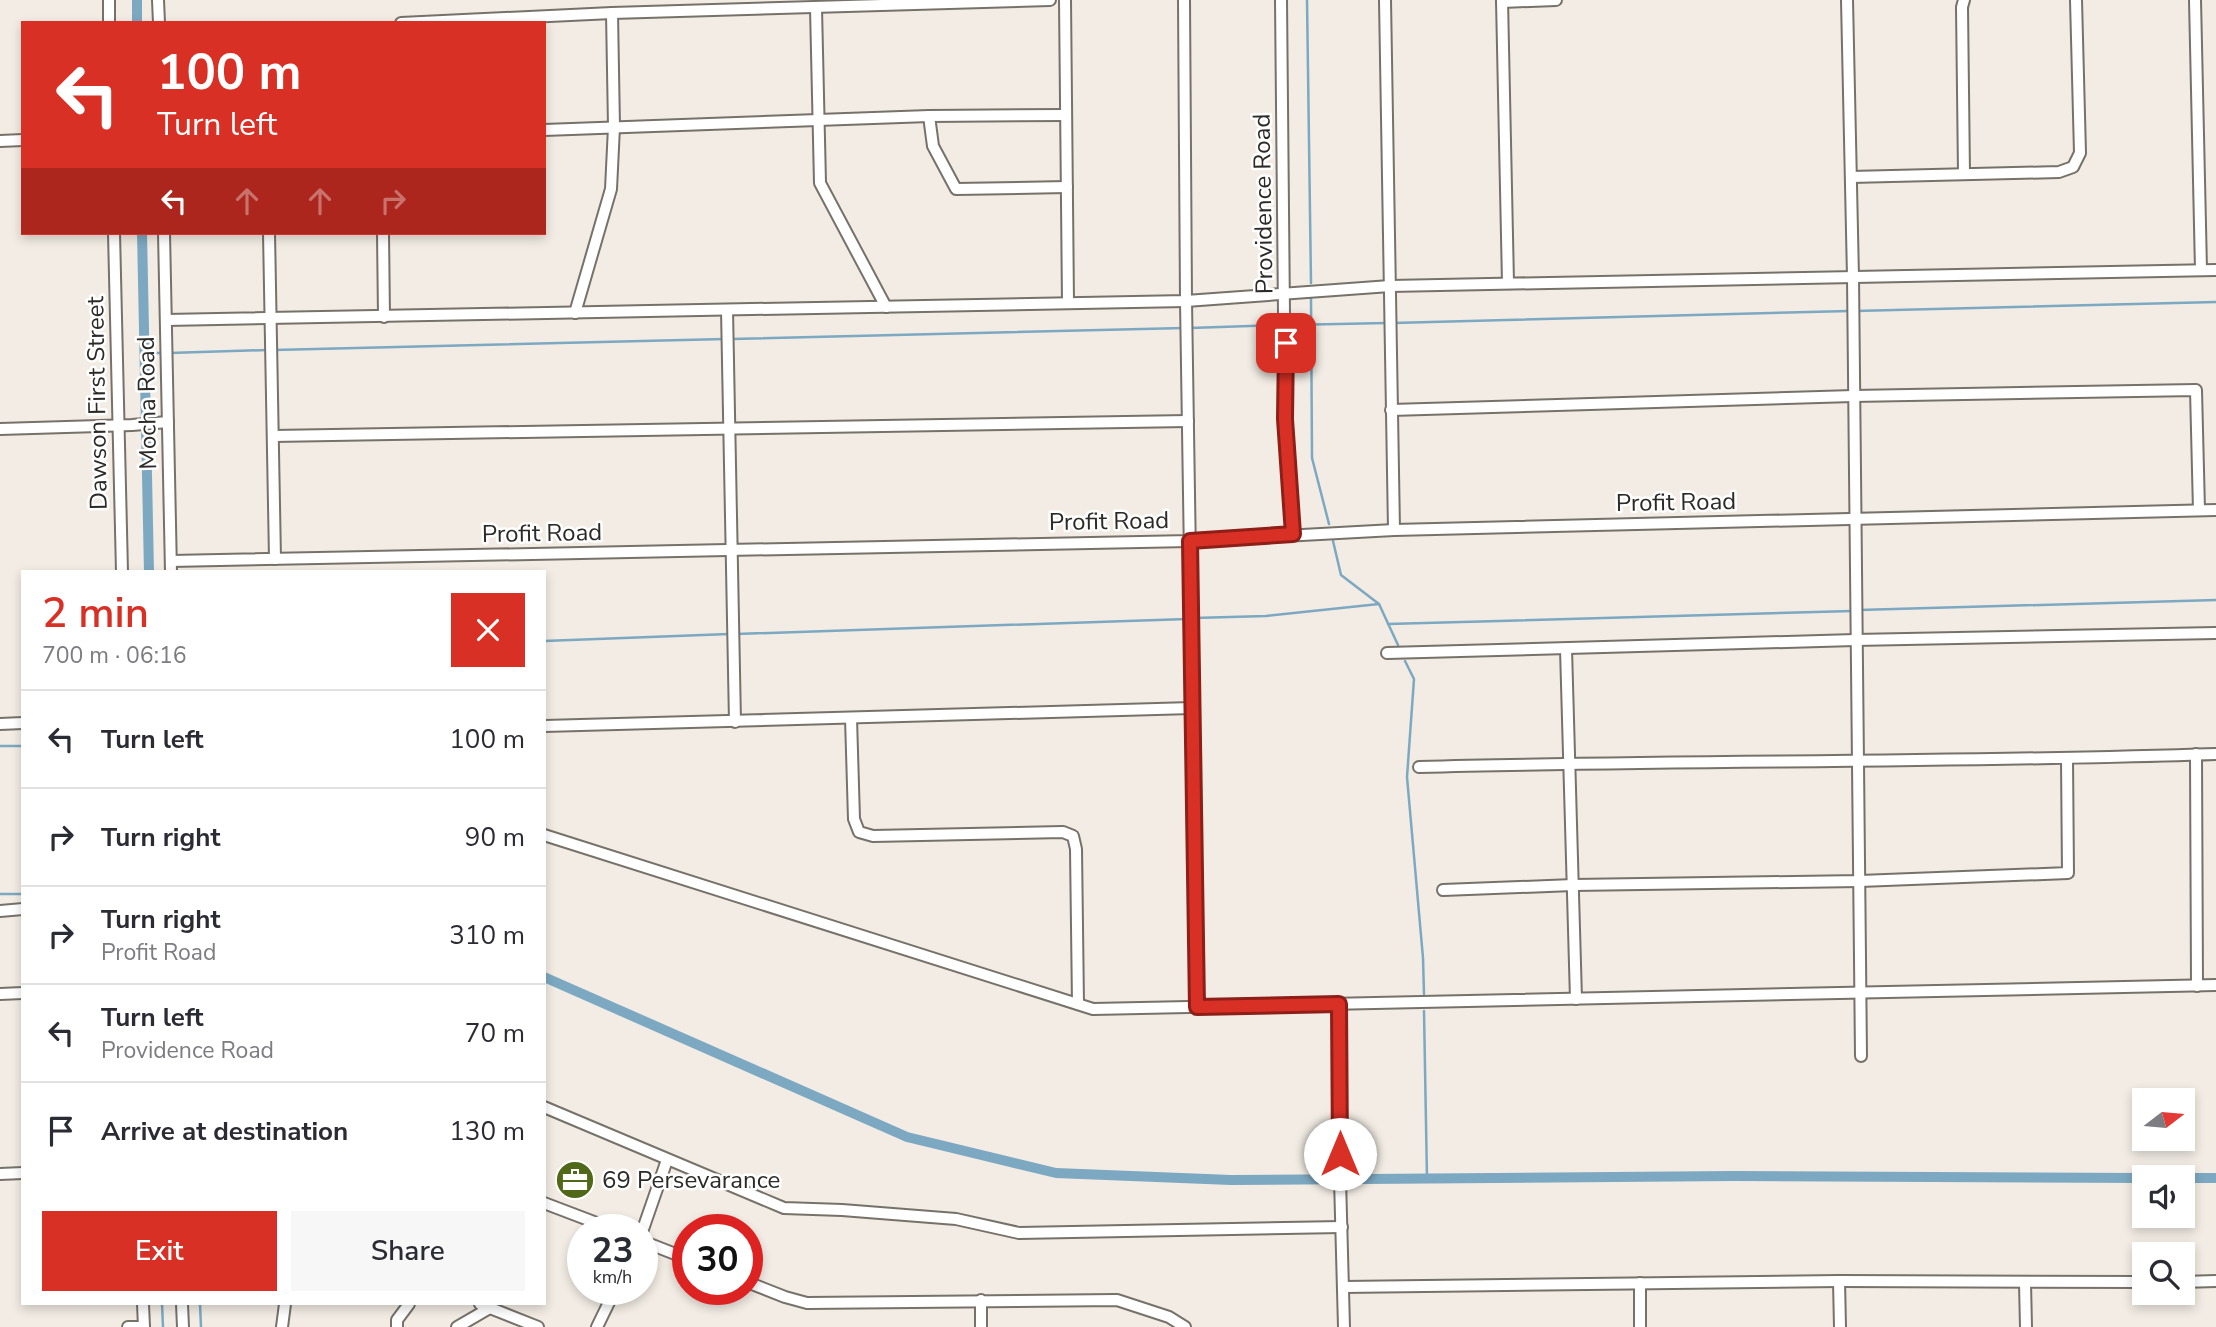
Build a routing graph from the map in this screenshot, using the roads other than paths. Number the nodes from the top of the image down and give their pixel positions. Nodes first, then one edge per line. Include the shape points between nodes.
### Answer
1 (109, 0) edge
2 (158, 0) edge
3 (1050, 0) edge
4 (1065, 0) edge
5 (1184, 0) edge
6 (1281, 0) edge
7 (1385, 0) edge
8 (1556, 0) edge
9 (1847, 0) edge
10 (1964, 0) edge
11 (2076, 0) edge
12 (2195, 0) edge
13 (1502, 1) edge
14 (719, 5) edge
15 (816, 8) junction
16 (612, 13) junction
17 (109, 21) edge
18 (159, 21) edge
19 (443, 21) edge
20 (1065, 115) junction
21 (929, 116) junction
22 (818, 121) junction
23 (614, 127) junction
24 (546, 130) edge
25 (21, 140) edge
26 (0, 141) edge
27 (1964, 174) junction
28 (1851, 177) junction
29 (1067, 187) junction
30 (114, 235) edge
31 (164, 235) edge
32 (269, 235) edge
33 (383, 235) edge
34 (2200, 270) junction
35 (2216, 270) edge
36 (1853, 277) junction
37 (1508, 283) junction
38 (1390, 286) junction
39 (1286, 293) junction
40 (1186, 301) junction
41 (1068, 303) junction
42 (886, 307) junction
43 (727, 310) junction
44 (575, 313) junction
45 (384, 317) junction
46 (271, 318) junction
47 (166, 320) junction
48 (1853, 396) junction
49 (1391, 410) junction
50 (1188, 421) junction
51 (163, 422) junction
52 (119, 426) junction
53 (0, 429) edge
54 (729, 430) junction
55 (273, 436) junction
56 (2199, 510) junction
57 (2216, 510) edge
58 (1854, 519) junction
59 (1394, 530) junction
60 (1293, 534) junction
61 (1190, 541) junction
62 (730, 550) junction
63 (275, 559) junction
64 (171, 567) edge
65 (122, 570) edge
66 (2216, 634) edge
67 (1855, 640) junction
68 (1566, 649) junction
69 (1387, 653) dead end
70 (1192, 708) junction
71 (852, 719) junction
72 (735, 722) junction
73 (21, 723) edge
74 (0, 724) edge
75 (546, 726) edge
76 (2196, 754) junction
77 (2216, 754) edge
78 (1859, 759) junction
79 (2067, 759) junction
80 (1569, 763) junction
81 (1419, 767) dead end
82 (546, 836) edge
83 (1860, 881) junction
84 (1573, 885) junction
85 (1443, 890) dead end
86 (21, 909) edge
87 (0, 911) edge
88 (2216, 985) edge
89 (2197, 986) junction
90 (21, 993) edge
91 (1861, 993) junction
92 (0, 994) edge
93 (1576, 999) junction
94 (1078, 1004) junction
95 (1339, 1004) junction
96 (1197, 1007) junction
97 (1861, 1056) dead end
98 (546, 1108) edge
99 (667, 1160) junction
100 (21, 1173) edge
101 (0, 1174) edge
102 (546, 1204) edge
103 (573, 1214) edge
104 (648, 1214) edge
105 (1342, 1227) junction
106 (1839, 1281) junction
107 (2216, 1281) edge
108 (2132, 1282) edge
109 (2195, 1282) edge
110 (1640, 1283) junction
111 (2025, 1283) junction
112 (1343, 1287) junction
113 (763, 1288) edge
114 (981, 1300) junction
115 (143, 1305) edge
116 (182, 1305) edge
117 (285, 1305) edge
118 (407, 1305) edge
119 (608, 1305) edge
120 (484, 1306) edge
121 (128, 1327) edge
122 (144, 1327) edge
123 (183, 1327) edge
124 (282, 1327) edge
125 (397, 1327) edge
126 (457, 1327) edge
127 (538, 1327) edge
128 (597, 1327) edge
129 (981, 1327) edge
130 (1185, 1327) edge
131 (1344, 1327) edge
132 (1640, 1327) edge
133 (1840, 1327) edge
134 (2026, 1327) edge

1 - 17 street
2 - 18 street
3 - 15 street
4 - 20 street
5 - 40 street
6 - 39 street, Providence Road
7 - 38 street
8 - 13 street
9 - 28 street
10 - 27 street
11 - 27 street via 2077,162 2059,172
12 - 34 street
13 - 37 street
14 - 15 street
14 - 16 street
15 - 22 street
16 - 19 street
16 - 23 street
20 - 21 street
20 - 29 street
21 - 22 street
21 - 29 street via 933,146 956,189
22 - 23 street
22 - 42 street via 820,183
23 - 24 street
23 - 44 street via 611,189
25 - 26 street
27 - 28 street
28 - 36 street
29 - 41 street
30 - 52 street, Dawson First Street
31 - 47 street, Mocha Road
32 - 46 street
33 - 45 street
34 - 35 street
34 - 36 street
36 - 37 street
36 - 48 street
37 - 38 street
38 - 39 street
38 - 49 street
39 - 40 street
39 - 60 street, Providence Road via 1285,419
40 - 41 street
40 - 50 street
41 - 42 street
42 - 43 street
43 - 44 street
43 - 54 street
44 - 45 street
45 - 46 street
46 - 47 street
46 - 55 street
47 - 51 street, Mocha Road
48 - 49 street
48 - 56 street via 2196,390
48 - 58 street
49 - 59 street
50 - 54 street
50 - 61 street
51 - 52 street
51 - 64 street, Mocha Road
52 - 53 street
52 - 65 street, Dawson First Street
54 - 55 street
54 - 62 street
55 - 63 street
56 - 57 street, Profit Road
56 - 58 street, Profit Road
58 - 59 street, Profit Road
58 - 67 street
59 - 60 street, Profit Road
60 - 61 street, Profit Road
61 - 62 street, Profit Road
61 - 70 street
62 - 63 street, Profit Road
62 - 72 street
63 - 64 street, Profit Road
66 - 67 street
67 - 68 street
67 - 78 street
68 - 69 street
68 - 80 street
70 - 71 street
70 - 96 street
71 - 72 street
71 - 94 street via 853,819 859,832 873,836 1063,832 1073,836
72 - 75 street
73 - 74 street
76 - 77 street
76 - 79 street
76 - 89 street
78 - 79 street
78 - 80 street
78 - 83 street
79 - 83 street via 2068,873
80 - 81 street
80 - 84 street
82 - 94 street
83 - 84 street
83 - 91 street
84 - 85 street
84 - 93 street
86 - 87 street
88 - 89 street
89 - 91 street
90 - 92 street
91 - 93 street
91 - 97 street
93 - 95 street
94 - 96 street via 1093,1009
95 - 96 street
95 - 105 street
98 - 99 street
99 - 104 street
99 - 105 street via 785,1209 956,1219 1019,1233
100 - 101 street
102 - 103 street
105 - 112 street
106 - 110 street
106 - 111 street
106 - 133 street
107 - 109 street
108 - 111 street
110 - 112 street
110 - 132 street
111 - 134 street
112 - 131 street
113 - 114 street via 807,1303
114 - 129 street
114 - 130 street via 1117,1300
115 - 122 street
116 - 123 street
117 - 124 street
118 - 125 street
119 - 128 street
120 - 126 street
120 - 127 street
121 - 122 street

